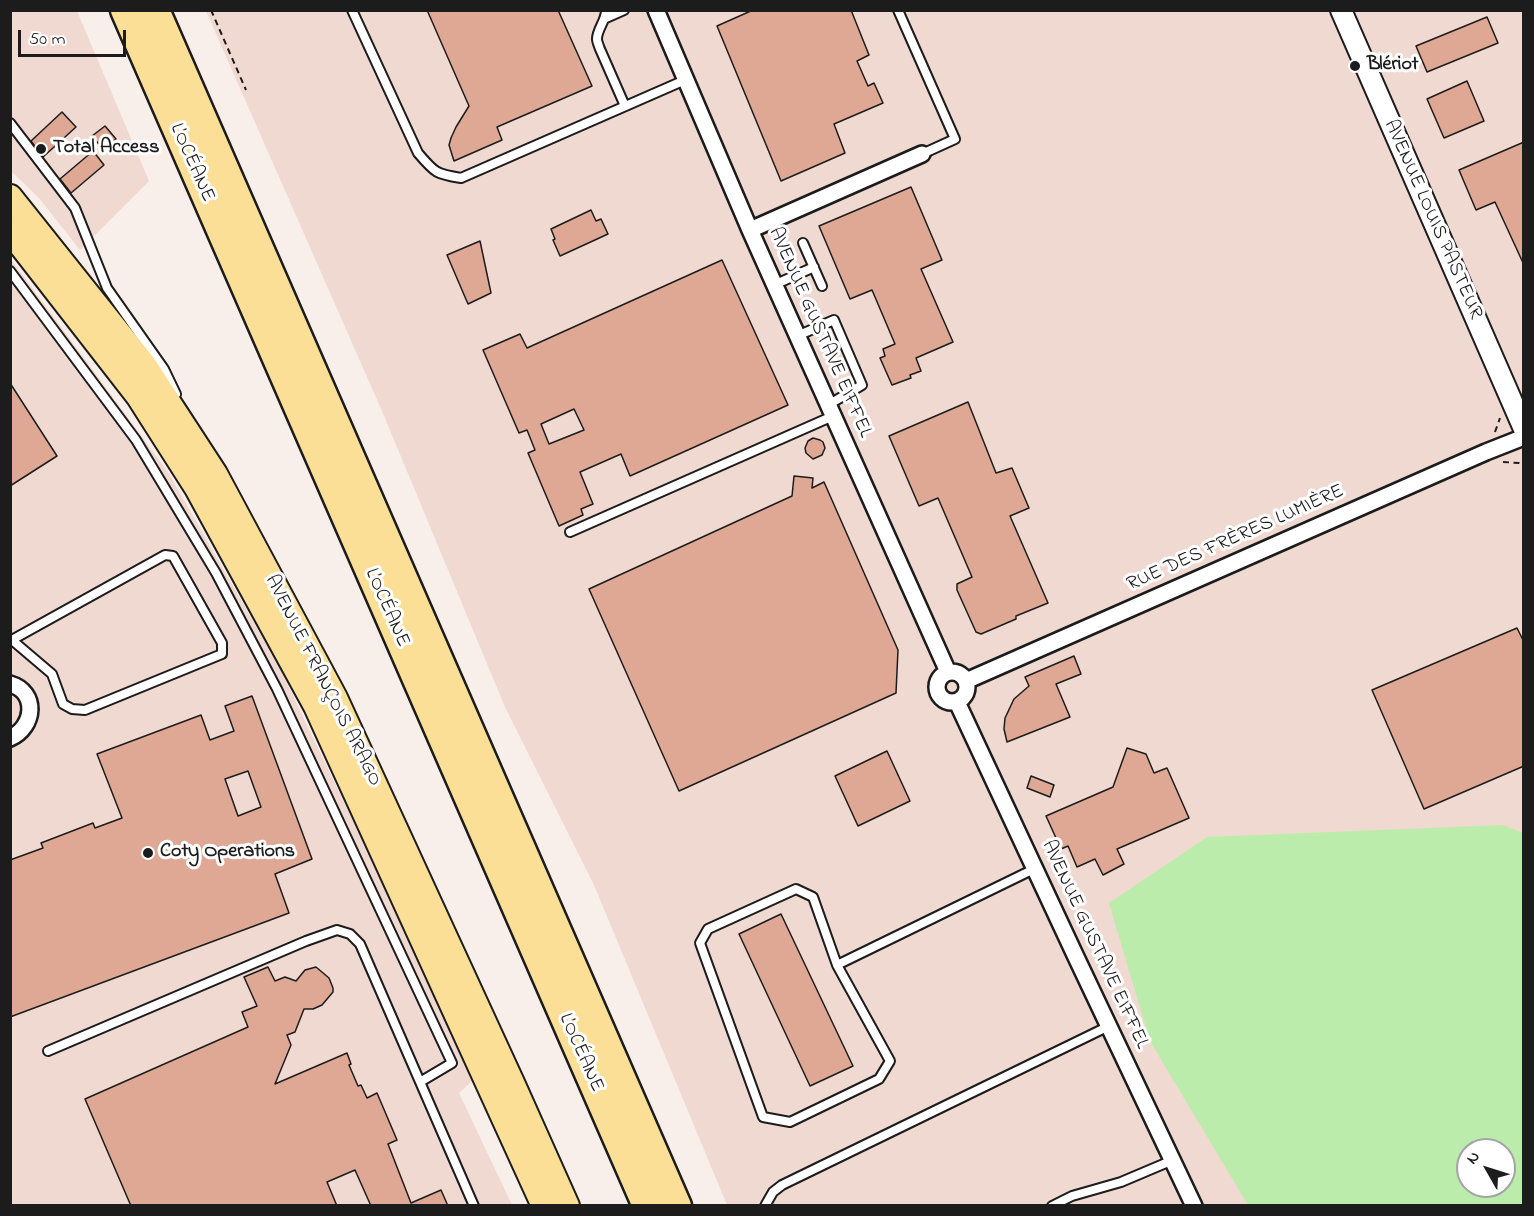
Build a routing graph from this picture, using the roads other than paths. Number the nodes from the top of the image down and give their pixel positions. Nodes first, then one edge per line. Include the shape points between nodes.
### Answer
1 (125, 10) edge
2 (155, 10) edge
3 (352, 10) edge
4 (624, 10) edge
5 (656, 10) edge
6 (898, 10) edge
7 (1341, 10) edge
8 (606, 14) edge
9 (685, 80) junction
10 (625, 106) junction
11 (10, 123) edge
12 (922, 154) joint
13 (10, 197) edge
14 (750, 230) junction
15 (10, 231) edge
16 (804, 243) dead end
17 (814, 267) junction
18 (10, 271) edge
19 (774, 285) junction
20 (822, 286) dead end
21 (797, 336) junction
22 (179, 400) dead end
23 (830, 410) junction
24 (184, 411) dead end
25 (1524, 429) edge
26 (1524, 437) edge
27 (215, 474) junction
28 (570, 532) dead end
29 (11, 640) edge
30 (948, 672) junction
31 (966, 681) junction
32 (10, 684) edge
33 (957, 702) junction
34 (10, 738) edge
35 (1034, 868) junction
36 (837, 965) junction
37 (1109, 1026) junction
38 (48, 1051) dead end
39 (420, 1082) junction
40 (1173, 1160) junction
41 (474, 1206) edge
42 (544, 1206) edge
43 (567, 1206) edge
44 (647, 1206) edge
45 (677, 1206) edge
46 (765, 1206) edge
47 (1052, 1206) edge
48 (1194, 1206) edge

1 - 44 highway, L’OCÉANE
2 - 45 highway, L’OCÉANE
3 - 10 lane via 418,153 441,175 461,178
4 - 8 lane
5 - 9 street, AVENUE GUSTAVE EIFFEL
6 - 12 lane via 955,139
7 - 25 street, AVENUE LOUIS PASTEUR
8 - 10 lane via 597,39
9 - 10 lane
9 - 14 street, AVENUE GUSTAVE EIFFEL
11 - 22 lane via 75,208 107,288 164,369
12 - 14 street
13 - 27 main road, AVENUE FRANÇOIS ARAGO via 144,365
14 - 19 street, AVENUE GUSTAVE EIFFEL
15 - 42 main road, AVENUE FRANÇOIS ARAGO via 139,397 203,498 316,706
16 - 17 lane
17 - 19 lane
17 - 20 lane
18 - 39 lane via 136,440 216,573 277,689 452,1063
19 - 21 street, AVENUE GUSTAVE EIFFEL
21 - 23 street, AVENUE GUSTAVE EIFFEL
21 - 23 lane via 834,320 862,385
23 - 28 lane
23 - 30 street, AVENUE GUSTAVE EIFFEL
24 - 27 lane
26 - 31 street, RUE DES FRÈRES LUMIÈRE
27 - 43 main road, AVENUE FRANÇOIS ARAGO via 335,698
29 - 29 lane via 52,675 63,704 72,710 85,710 222,654 222,643 173,556 165,555
30 - 31 street via 962,675
30 - 33 street via 939,678 937,693 942,700
31 - 33 street via 967,689
32 - 34 street via 24,692 30,710 22,731
33 - 35 street, AVENUE GUSTAVE EIFFEL
35 - 36 lane
35 - 37 street, AVENUE GUSTAVE EIFFEL
36 - 36 lane via 813,897 796,889 708,928 699,943 763,1117 790,1122 879,1079 890,1061
37 - 40 street, AVENUE GUSTAVE EIFFEL
37 - 46 lane via 782,1185
38 - 39 lane via 337,930 350,934 360,944
39 - 41 lane
40 - 47 lane
40 - 48 street, AVENUE GUSTAVE EIFFEL

